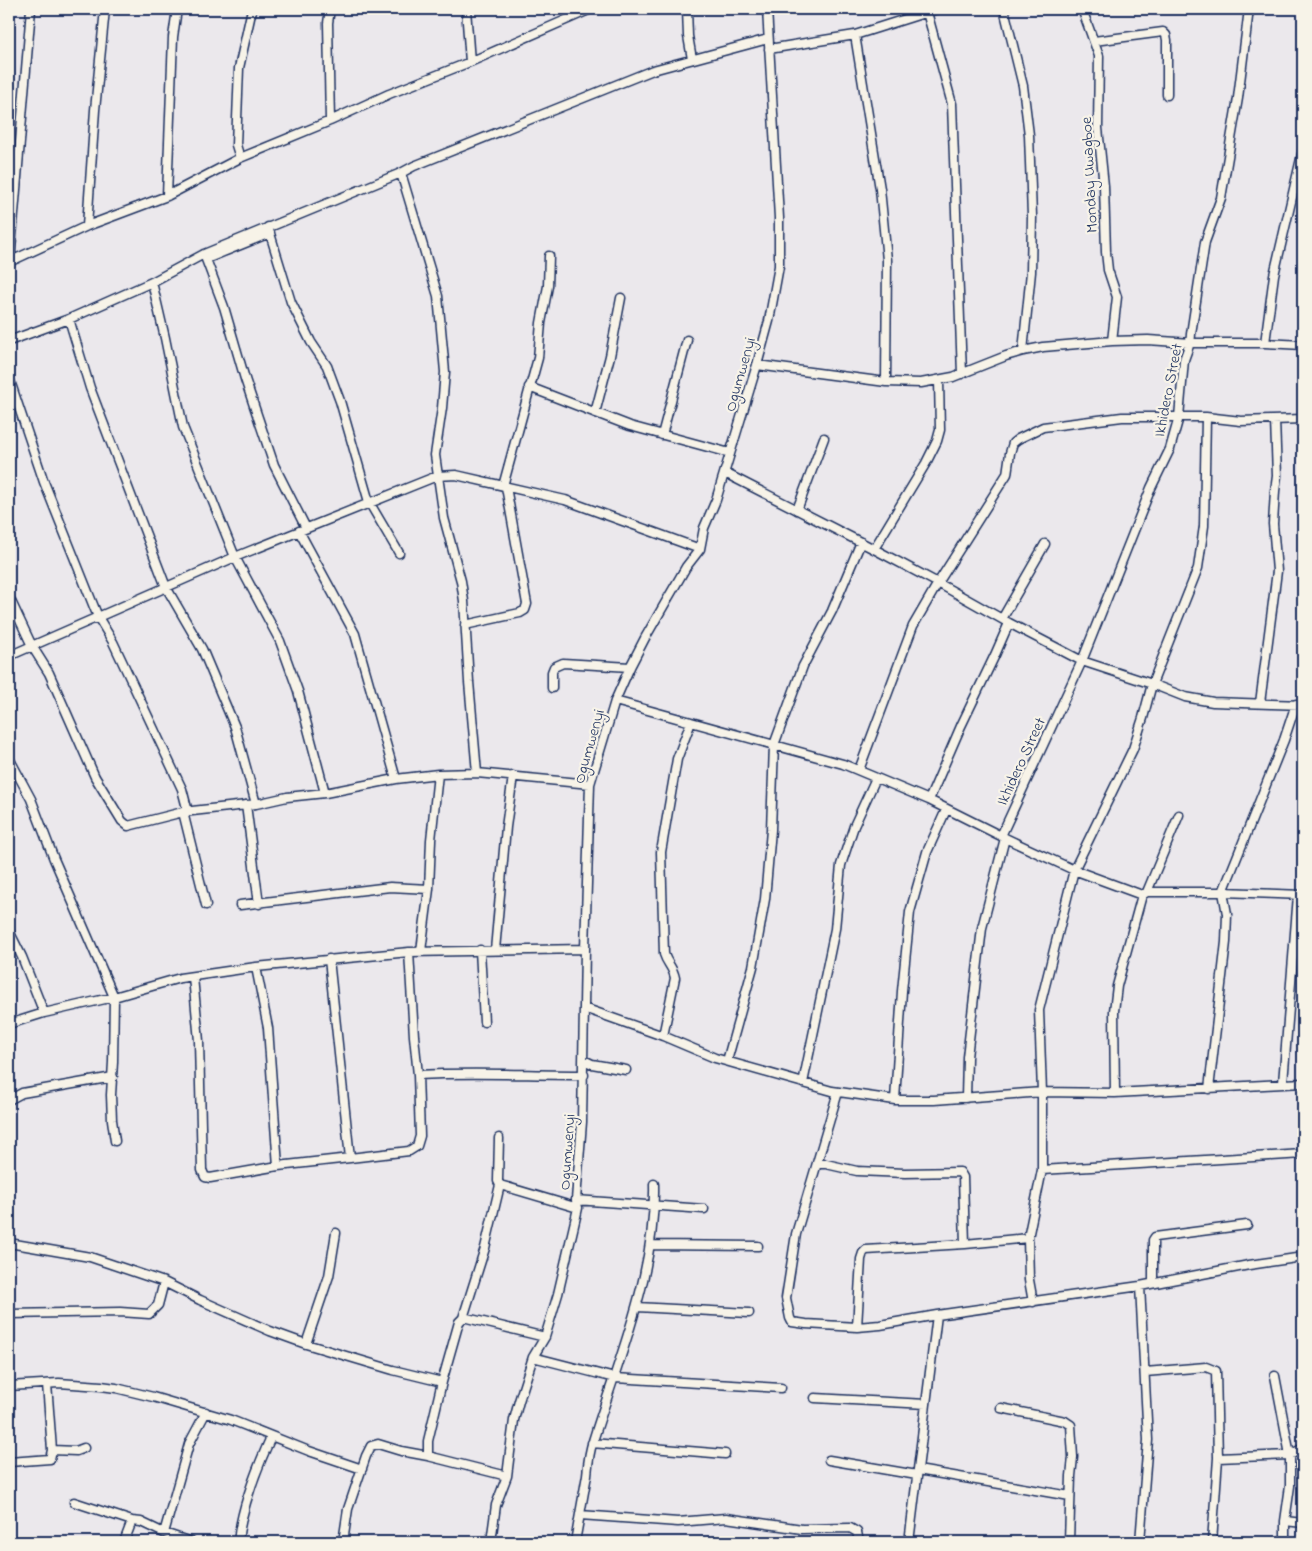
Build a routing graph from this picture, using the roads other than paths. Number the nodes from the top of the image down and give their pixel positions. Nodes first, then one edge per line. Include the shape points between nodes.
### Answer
1 (31, 9) edge
2 (105, 9) edge
3 (177, 9) edge
4 (252, 9) edge
5 (330, 9) edge
6 (466, 9) edge
7 (591, 9) edge
8 (687, 9) edge
9 (767, 9) edge
10 (937, 9) edge
11 (1004, 9) edge
12 (1082, 9) edge
13 (1249, 9) edge
14 (928, 12) junction
15 (855, 35) junction
16 (768, 39) junction
17 (1094, 41) junction
18 (768, 49) junction
19 (692, 59) junction
20 (470, 62) junction
21 (1167, 95) dead end
22 (330, 121) junction
23 (1303, 150) edge
24 (240, 158) junction
25 (401, 173) junction
26 (167, 196) junction
27 (87, 226) junction
28 (269, 230) junction
29 (205, 256) junction
30 (549, 256) dead end
31 (10, 262) edge
32 (152, 282) junction
33 (621, 298) dead end
34 (70, 319) junction
35 (687, 340) dead end
36 (9, 341) edge
37 (1112, 341) junction
38 (1191, 343) junction
39 (1265, 343) junction
40 (1303, 345) edge
41 (1023, 351) junction
42 (757, 365) junction
43 (962, 374) junction
44 (9, 378) edge
45 (939, 380) junction
46 (886, 382) junction
47 (529, 387) junction
48 (594, 414) junction
49 (1179, 416) junction
50 (1206, 417) junction
51 (1303, 419) edge
52 (1275, 420) junction
53 (662, 435) junction
54 (824, 438) dead end
55 (730, 453) junction
56 (725, 473) junction
57 (437, 476) junction
58 (504, 486) junction
59 (369, 502) junction
60 (797, 510) junction
61 (302, 530) junction
62 (860, 542) junction
63 (1045, 544) dead end
64 (700, 549) junction
65 (874, 549) junction
66 (399, 553) dead end
67 (234, 557) junction
68 (938, 583) junction
69 (166, 587) junction
70 (9, 597) edge
71 (98, 617) junction
72 (1005, 621) junction
73 (465, 625) junction
74 (32, 646) junction
75 (9, 656) edge
76 (1082, 661) junction
77 (630, 668) junction
78 (1152, 684) junction
79 (552, 688) dead end
80 (616, 701) junction
81 (1260, 703) junction
82 (1300, 704) edge
83 (691, 722) junction
84 (774, 745) junction
85 (9, 758) edge
86 (859, 770) junction
87 (477, 773) junction
88 (438, 774) junction
89 (513, 776) junction
90 (876, 778) junction
91 (396, 779) junction
92 (590, 784) junction
93 (325, 793) junction
94 (929, 800) junction
95 (256, 804) junction
96 (246, 805) junction
97 (946, 810) junction
98 (186, 812) junction
99 (1178, 815) dead end
100 (1003, 837) junction
101 (1074, 870) junction
102 (429, 889) junction
103 (1223, 892) junction
104 (1145, 893) junction
105 (1301, 895) edge
106 (206, 904) dead end
107 (259, 904) junction
108 (240, 905) dead end
109 (9, 931) edge
110 (585, 949) junction
111 (480, 950) junction
112 (495, 950) junction
113 (421, 951) junction
114 (408, 952) junction
115 (329, 959) junction
116 (256, 967) junction
117 (193, 977) junction
118 (114, 997) junction
119 (584, 1008) junction
120 (44, 1012) junction
121 (484, 1022) dead end
122 (9, 1024) edge
123 (663, 1036) junction
124 (584, 1060) junction
125 (727, 1062) junction
126 (626, 1070) dead end
127 (418, 1074) junction
128 (584, 1075) junction
129 (113, 1077) junction
130 (803, 1083) junction
131 (1282, 1083) junction
132 (1303, 1083) edge
133 (1209, 1089) junction
134 (838, 1092) junction
135 (1042, 1092) junction
136 (1115, 1093) junction
137 (966, 1098) junction
138 (9, 1100) edge
139 (895, 1100) junction
140 (499, 1138) dead end
141 (116, 1140) dead end
142 (1303, 1154) edge
143 (350, 1158) junction
144 (817, 1164) junction
145 (278, 1166) junction
146 (1042, 1170) junction
147 (654, 1184) dead end
148 (500, 1185) junction
149 (577, 1204) junction
150 (655, 1206) junction
151 (704, 1209) dead end
152 (1247, 1225) dead end
153 (336, 1233) dead end
154 (1028, 1238) junction
155 (9, 1243) edge
156 (651, 1244) junction
157 (965, 1244) junction
158 (758, 1246) dead end
159 (1303, 1257) edge
160 (164, 1282) junction
161 (1153, 1283) junction
162 (1140, 1286) junction
163 (1033, 1302) junction
164 (637, 1307) junction
165 (749, 1313) dead end
166 (9, 1314) edge
167 (937, 1315) junction
168 (463, 1318) junction
169 (857, 1327) junction
170 (545, 1337) junction
171 (306, 1344) junction
172 (532, 1357) junction
173 (1145, 1372) junction
174 (1274, 1376) dead end
175 (615, 1378) junction
176 (442, 1382) junction
177 (47, 1384) junction
178 (9, 1386) edge
179 (781, 1388) dead end
180 (815, 1398) dead end
181 (926, 1404) junction
182 (1001, 1408) dead end
183 (206, 1412) junction
184 (271, 1436) junction
185 (592, 1443) junction
186 (84, 1448) dead end
187 (1303, 1448) edge
188 (52, 1450) junction
189 (725, 1454) dead end
190 (1290, 1455) junction
191 (428, 1456) junction
192 (1218, 1458) junction
193 (829, 1460) dead end
194 (9, 1462) edge
195 (362, 1469) junction
196 (918, 1472) junction
197 (507, 1476) junction
198 (1070, 1496) junction
199 (74, 1502) dead end
200 (580, 1515) junction
201 (132, 1521) junction
202 (1285, 1521) junction
203 (1303, 1523) edge
204 (164, 1533) junction
205 (124, 1542) edge
206 (191, 1542) edge
207 (238, 1542) edge
208 (343, 1542) edge
209 (491, 1542) edge
210 (575, 1542) edge
211 (859, 1542) edge
212 (909, 1542) edge
213 (1070, 1542) edge
214 (1140, 1542) edge
215 (1212, 1542) edge
216 (1286, 1542) edge

1 - 31 street
2 - 27 street
3 - 26 street
4 - 24 street via 239,68 236,145
5 - 22 street
6 - 20 street
7 - 20 street
8 - 19 street
9 - 16 street, Ogumwenyi
10 - 14 street
11 - 41 street via 1023,86 1029,135 1031,272
12 - 17 street, Monday Uwagboe
13 - 38 street, Ikhidero Street via 1221,198 1205,242
14 - 15 street
14 - 43 street via 952,104
15 - 18 street
15 - 46 street via 880,189 887,260
16 - 18 street, Ogumwenyi
16 - 19 street
17 - 21 street via 1163,32 1167,40
17 - 37 street, Monday Uwagboe via 1099,56 1098,128 1108,270 1117,297
18 - 42 street, Ogumwenyi via 779,266
19 - 25 street via 653,70
20 - 22 street
22 - 24 street
23 - 39 street via 1274,275
24 - 26 street
25 - 28 street
25 - 57 street via 438,296 445,372 435,455
26 - 27 street
27 - 31 street
28 - 29 street
28 - 59 street via 291,302 327,366 340,401
29 - 32 street
29 - 61 street via 274,465
30 - 47 street via 538,358
32 - 34 street
32 - 67 street via 183,427
33 - 48 street
34 - 36 street
34 - 69 street via 90,388
35 - 53 street
37 - 38 street
37 - 41 street
38 - 39 street
38 - 49 street, Ikhidero Street via 1184,360
39 - 40 street
41 - 43 street
42 - 46 street
42 - 55 street, Ogumwenyi
43 - 45 street
44 - 71 street via 44,482
45 - 46 street
45 - 65 street via 940,430 933,449
47 - 48 street
47 - 58 street
48 - 53 street
49 - 50 street
49 - 68 street via 1122,418 1043,427 1018,439 1013,443 1007,474
49 - 76 street, Ikhidero Street via 1170,449 1151,488
50 - 52 street via 1240,421
50 - 78 street via 1204,526 1198,568
51 - 52 street
52 - 81 street via 1277,476 1273,524 1277,571
53 - 55 street
54 - 60 street
55 - 56 street, Ogumwenyi
56 - 60 street
56 - 64 street, Ogumwenyi via 704,528
57 - 58 street via 456,475
57 - 59 street
57 - 73 street via 444,518 461,581
58 - 64 street via 565,500
58 - 73 street via 527,604 520,613
59 - 61 street
59 - 66 street
60 - 62 street
61 - 67 street
61 - 91 street via 355,634
62 - 65 street
62 - 84 street via 832,611 803,666
63 - 72 street
64 - 77 street, Ogumwenyi via 686,567
65 - 68 street
67 - 69 street
67 - 93 street via 280,641 298,691
68 - 72 street
68 - 86 street via 913,626
69 - 71 street
69 - 95 street via 202,649 236,727
70 - 74 street
71 - 74 street
71 - 98 street via 113,642 182,789
72 - 76 street
72 - 94 street via 995,655
73 - 87 street
74 - 75 street
74 - 98 street via 49,673 95,777 122,821 128,826 136,825
76 - 78 street
76 - 100 street, Ikhidero Street
77 - 79 street via 563,663 554,667
77 - 80 street, Ogumwenyi
78 - 81 street via 1186,697 1213,702
78 - 101 street via 1133,749
80 - 83 street
80 - 92 street, Ogumwenyi
81 - 82 street
82 - 103 street
83 - 84 street
83 - 123 street via 677,759 662,852 664,954 675,978
84 - 86 street
84 - 125 street via 765,899 753,967
85 - 118 street via 31,799
86 - 90 street
87 - 88 street
87 - 89 street
88 - 91 street
88 - 102 street
89 - 92 street
89 - 112 street
90 - 94 street
90 - 130 street via 854,826 841,866 835,929
91 - 93 street
92 - 110 street, Ogumwenyi
93 - 95 street
94 - 97 street
95 - 96 street
96 - 98 street
96 - 107 street
97 - 100 street
97 - 139 street via 927,852 910,912
98 - 106 street
99 - 104 street
100 - 101 street
100 - 137 street, Ikhidero Street via 982,928 967,1057
101 - 104 street
101 - 135 street via 1039,1010
102 - 107 street via 390,887
102 - 113 street
103 - 104 street
103 - 105 street
103 - 133 street via 1227,914 1226,942
104 - 136 street via 1117,986 1114,1011
105 - 131 street
107 - 108 street
109 - 120 street
110 - 112 street
110 - 119 street, Ogumwenyi
111 - 112 street
111 - 113 street
111 - 121 street
113 - 114 street
114 - 115 street
114 - 127 street
115 - 116 street
115 - 143 street
116 - 117 street
116 - 145 street via 268,1028
117 - 118 street
117 - 145 street via 199,1041 202,1170 205,1177
118 - 120 street
118 - 129 street
119 - 123 street
119 - 124 street, Ogumwenyi
120 - 122 street
123 - 125 street
124 - 126 street
124 - 128 street, Ogumwenyi
125 - 130 street
127 - 128 street
127 - 143 street via 420,1136 417,1146 409,1151
128 - 149 street, Ogumwenyi
129 - 138 street via 22,1093
129 - 141 street via 112,1120
130 - 134 street
131 - 132 street
131 - 133 street
133 - 136 street
134 - 139 street
134 - 144 street
135 - 136 street
135 - 137 street
135 - 146 street
137 - 139 street
140 - 148 street
142 - 146 street
143 - 145 street
144 - 157 street via 857,1171 960,1172 963,1177
144 - 169 street via 796,1234 786,1298 790,1318 798,1323
146 - 154 street
147 - 150 street
148 - 149 street
148 - 168 street
149 - 150 street
149 - 170 street, Ogumwenyi via 558,1294
150 - 151 street
150 - 156 street
152 - 161 street via 1155,1237
153 - 171 street via 329,1276
154 - 157 street
154 - 163 street
155 - 160 street via 90,1257
156 - 158 street
156 - 164 street
157 - 169 street via 866,1250 860,1259
159 - 161 street
160 - 166 street via 158,1305 149,1314
160 - 171 street
161 - 162 street
162 - 163 street
162 - 173 street
163 - 167 street
164 - 165 street
164 - 175 street
167 - 169 street
167 - 181 street
168 - 170 street
168 - 176 street via 459,1322
170 - 172 street, Ogumwenyi
171 - 176 street
172 - 175 street
172 - 197 street, Ogumwenyi via 514,1420
173 - 192 street via 1206,1368 1216,1371
173 - 214 street via 1148,1440
174 - 190 street
175 - 179 street
175 - 185 street
176 - 191 street via 428,1441
177 - 178 street
177 - 183 street via 116,1388
177 - 188 street
180 - 181 street
181 - 196 street
182 - 198 street via 1071,1425
183 - 184 street
183 - 204 street via 189,1444
184 - 195 street
184 - 207 street via 257,1468 240,1524
185 - 189 street
185 - 200 street
186 - 188 street via 76,1452
187 - 190 street
188 - 194 street via 50,1459
190 - 192 street
190 - 202 street
191 - 195 street via 378,1444 371,1446
191 - 197 street
192 - 215 street
193 - 196 street
195 - 208 street via 348,1509
196 - 198 street
196 - 212 street
197 - 209 street, Ogumwenyi via 496,1505
198 - 213 street
199 - 201 street
200 - 210 street
200 - 211 street via 678,1522 726,1518 802,1529 850,1528 857,1532
201 - 204 street
201 - 205 street
202 - 203 street
202 - 216 street
204 - 206 street

